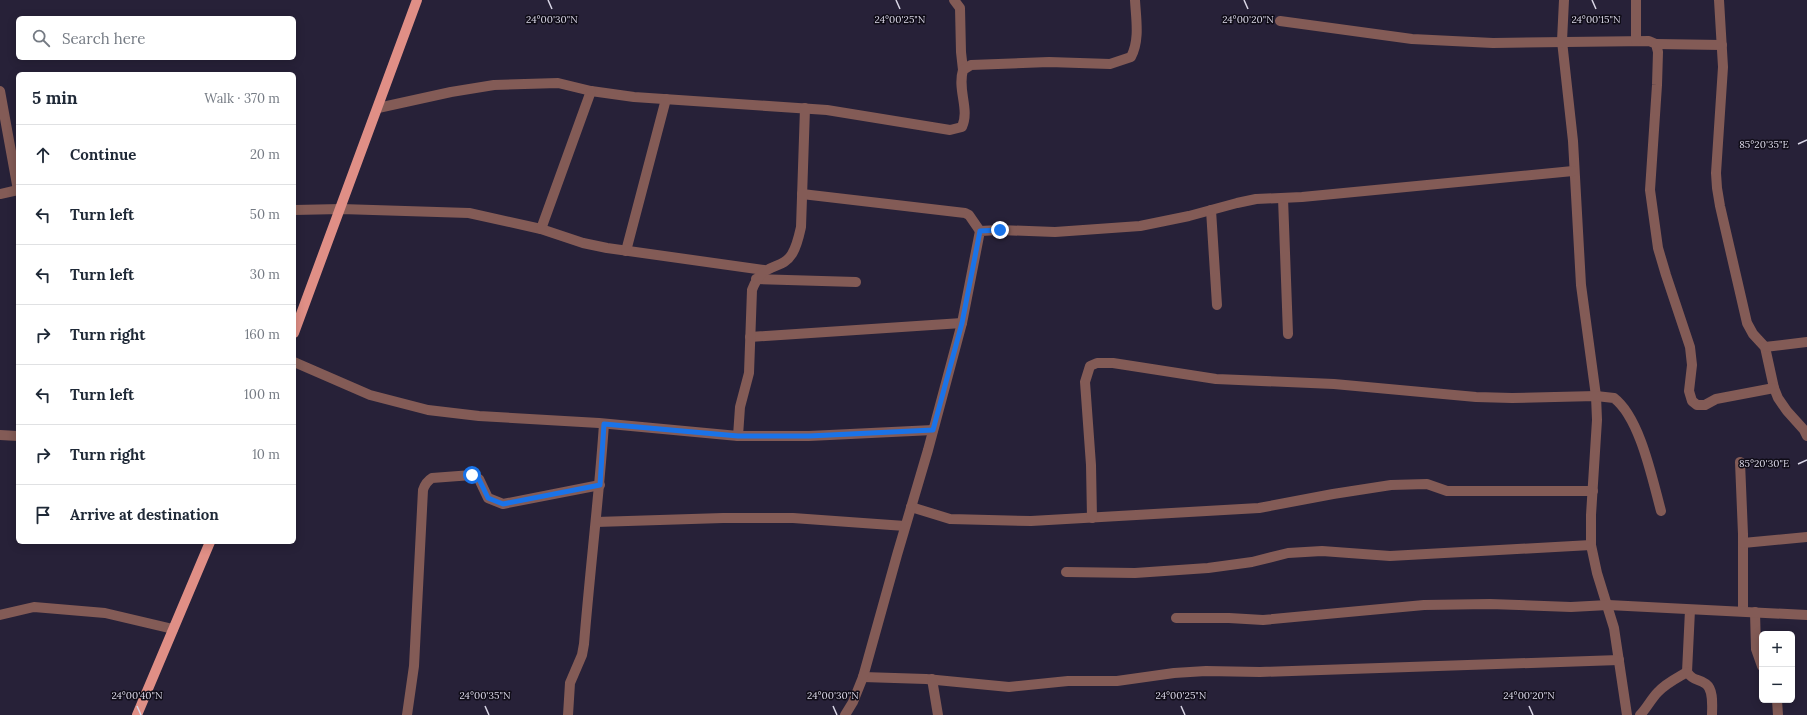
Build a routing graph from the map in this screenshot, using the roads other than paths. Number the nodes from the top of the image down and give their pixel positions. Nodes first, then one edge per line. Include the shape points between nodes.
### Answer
1 (417, 0) edge
2 (954, 0) edge
3 (1135, 0) edge
4 (1564, 0) edge
5 (1636, 0) edge
6 (1719, 0) edge
7 (1280, 21) dead end
8 (1636, 40) junction
9 (1562, 41) junction
10 (1656, 44) junction
11 (1722, 45) junction
12 (963, 70) junction
13 (0, 91) edge
14 (591, 91) junction
15 (666, 99) junction
16 (378, 108) junction
17 (805, 108) junction
18 (1573, 171) junction
19 (16, 179) edge
20 (16, 190) edge
21 (0, 194) edge
22 (802, 194) junction
23 (1283, 198) junction
24 (341, 209) junction
25 (296, 210) edge
26 (1211, 210) junction
27 (541, 229) junction
28 (980, 231) junction
29 (626, 251) junction
30 (764, 270) junction
31 (756, 279) junction
32 (856, 282) dead end
33 (1217, 305) dead end
34 (962, 323) junction
35 (296, 328) edge
36 (1288, 334) dead end
37 (750, 337) junction
38 (1807, 342) edge
39 (1765, 347) junction
40 (296, 363) edge
41 (1774, 388) junction
42 (1596, 396) junction
43 (604, 424) junction
44 (933, 430) junction
45 (0, 435) edge
46 (16, 436) edge
47 (738, 436) junction
48 (1807, 436) edge
49 (1740, 462) dead end
50 (600, 485) junction
51 (1593, 491) junction
52 (911, 507) junction
53 (1661, 511) dead end
54 (1092, 518) junction
55 (596, 522) junction
56 (905, 526) junction
57 (1807, 537) edge
58 (1743, 543) junction
59 (209, 544) edge
60 (1591, 545) junction
61 (1066, 572) dead end
62 (1608, 605) junction
63 (1690, 610) junction
64 (1743, 611) junction
65 (1755, 612) junction
66 (0, 615) edge
67 (1807, 615) edge
68 (1176, 618) dead end
69 (173, 629) junction
70 (1759, 658) edge
71 (1619, 660) junction
72 (1687, 672) junction
73 (863, 677) junction
74 (932, 679) junction
75 (1777, 703) edge
76 (137, 715) edge
77 (407, 715) edge
78 (568, 715) edge
79 (845, 715) edge
80 (938, 715) edge
81 (1627, 715) edge
82 (1640, 715) edge
83 (1712, 715) edge
84 (1778, 715) edge

1 - 16 main road
2 - 12 street via 960,8
3 - 12 street via 1135,50 1131,58 1122,62 971,65
4 - 9 street
5 - 8 street
6 - 11 street
7 - 9 street via 1412,39 1493,43
8 - 9 street
8 - 10 street via 1649,40
9 - 18 street via 1573,141
10 - 11 street
10 - 41 street via 1657,85 1650,190 1658,248 1690,347 1692,365 1689,391 1692,401 1697,405 1704,405 1716,399
11 - 39 street via 1723,67 1716,173 1719,200 1748,323 1753,334
12 - 17 street via 960,80 965,121 962,127 950,130 834,110
13 - 19 street
14 - 15 street
14 - 16 street via 558,83 494,85
14 - 27 street
15 - 17 street
15 - 29 street
16 - 24 main road
17 - 22 street
18 - 23 street
18 - 42 street via 1581,285
20 - 21 street
22 - 28 street via 966,213
22 - 30 street via 801,228 792,254 786,260
23 - 26 street via 1256,200
23 - 36 street
24 - 25 street
24 - 27 street via 469,213
24 - 35 main road
26 - 28 street via 1140,226 1055,232
26 - 33 street
27 - 29 street via 583,243
28 - 34 street
29 - 30 street
30 - 31 street
31 - 32 street
31 - 37 street via 752,290
34 - 37 street
34 - 44 street
37 - 47 street via 749,373 740,407
38 - 39 street
39 - 41 street
40 - 43 street via 370,395 422,408 479,416
41 - 48 street via 1782,406
42 - 51 street
42 - 53 street via 1614,398 1627,411 1637,431
42 - 54 street via 1476,397 1334,384 1216,379 1113,363 1097,363 1090,366 1085,382
43 - 47 street
43 - 50 street
44 - 47 street via 809,436
44 - 52 street
45 - 46 street
49 - 58 street
50 - 55 street
50 - 77 street via 503,504 488,498 479,479 472,475 432,478 424,485 414,666
51 - 54 street via 1447,491 1427,484 1391,485 1259,508
51 - 60 street
52 - 54 street via 950,519 1032,521
52 - 56 street
55 - 56 street via 793,518
55 - 78 street via 584,644 570,683
56 - 73 street
57 - 58 street
58 - 64 street
59 - 69 main road
60 - 61 street via 1390,556 1322,551 1288,552 1252,562 1208,568 1135,573
60 - 62 street
62 - 63 street
62 - 68 street via 1424,605 1263,620
62 - 71 street
63 - 64 street
63 - 72 street
64 - 65 street
65 - 67 street
65 - 70 street via 1756,649
66 - 69 street via 34,607 105,613
69 - 76 main road
71 - 74 street via 1260,672 1206,671 1118,681 1010,687
71 - 81 street
72 - 82 street via 1657,693
72 - 83 street via 1691,679 1710,688
73 - 74 street
73 - 79 street
74 - 80 street
75 - 84 street

